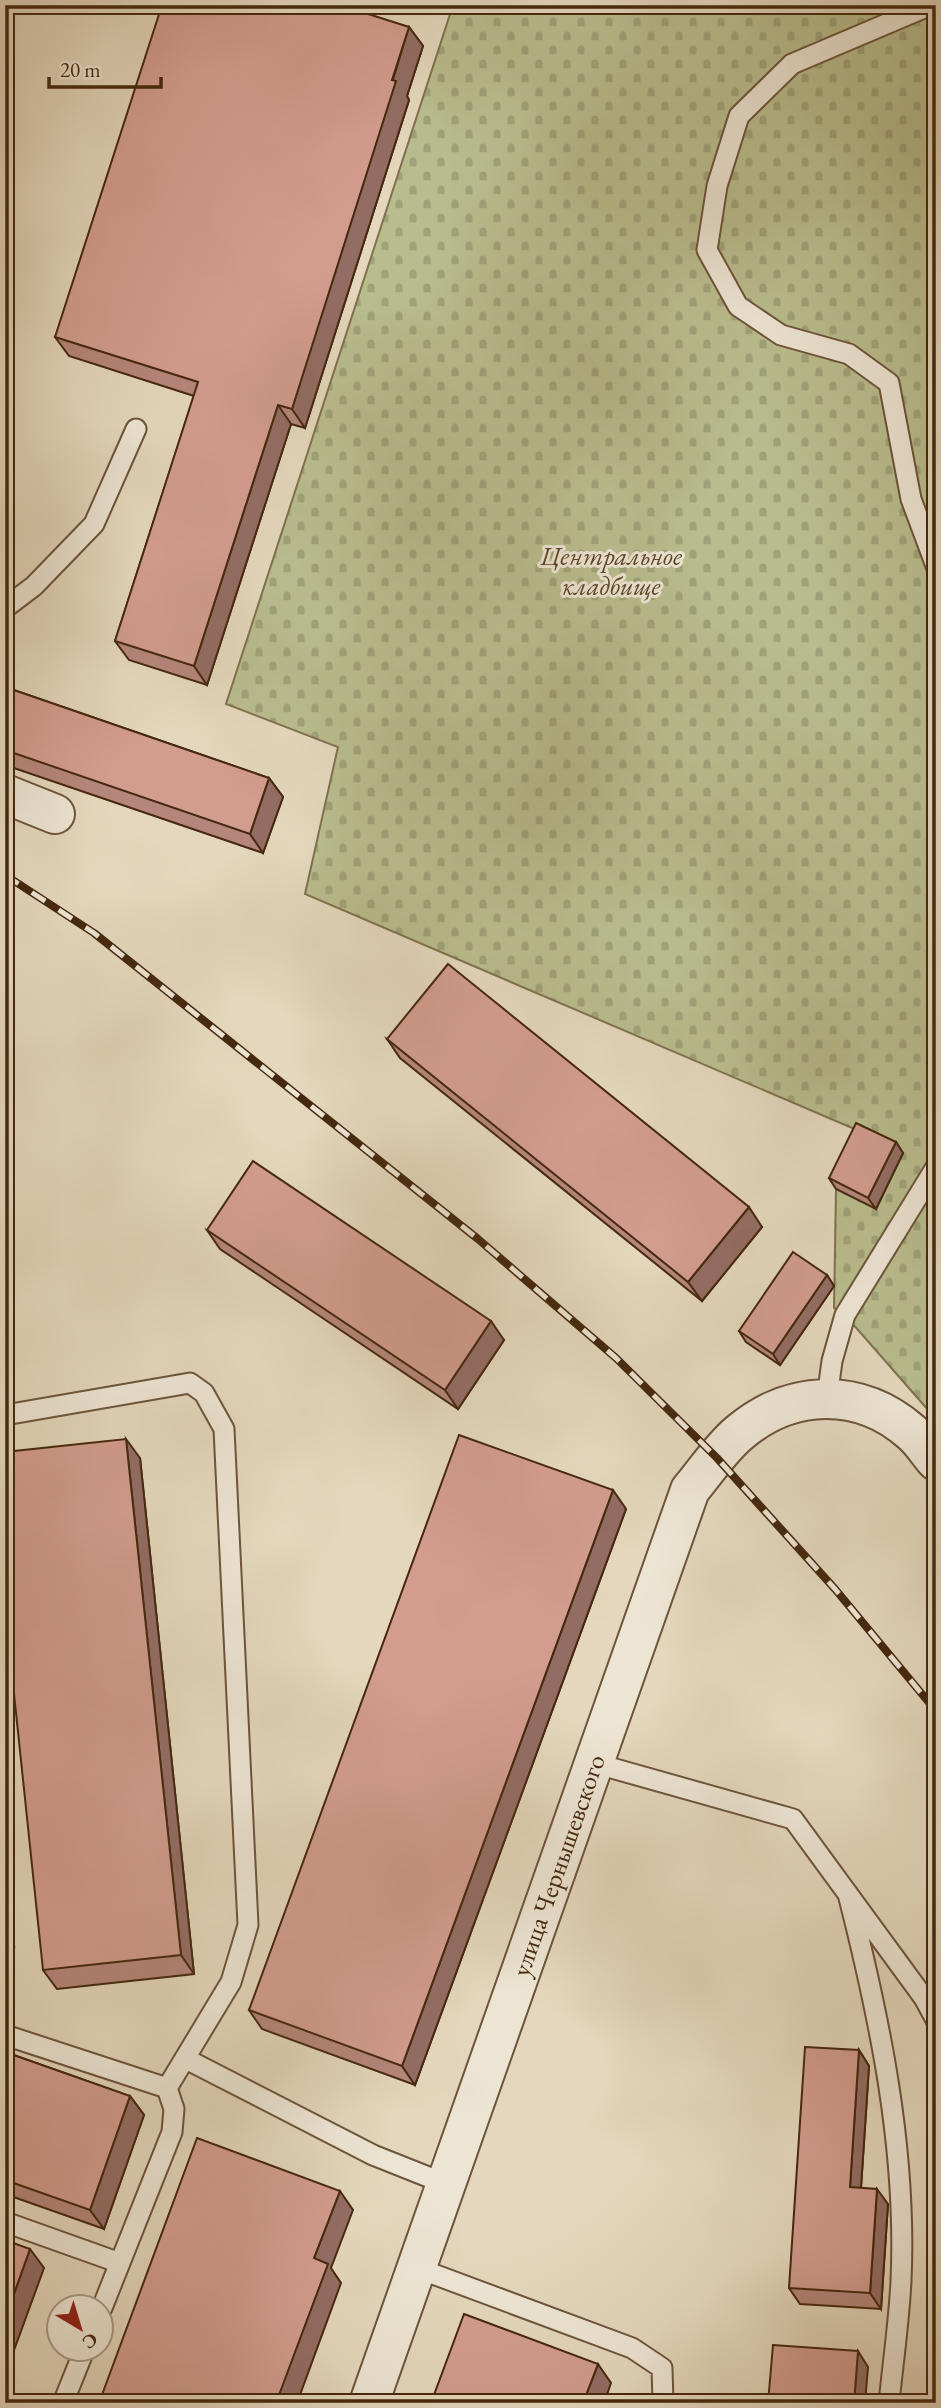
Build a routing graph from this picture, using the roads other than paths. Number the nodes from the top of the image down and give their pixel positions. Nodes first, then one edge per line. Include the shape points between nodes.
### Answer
1 (931, 5) edge
2 (136, 429) dead end
3 (936, 566) edge
4 (5, 608) edge
5 (5, 794) edge
6 (55, 814) dead end
7 (936, 1167) edge
8 (827, 1398) junction
9 (5, 1415) edge
10 (936, 1461) edge
11 (594, 1763) junction
12 (848, 1894) junction
13 (936, 2020) edge
14 (5, 2035) edge
15 (186, 2060) junction
16 (167, 2088) junction
17 (446, 2184) junction
18 (5, 2222) edge
19 (120, 2263) junction
20 (416, 2268) junction
21 (108, 2292) edge
22 (79, 2362) edge
23 (63, 2403) edge
24 (369, 2403) edge
25 (663, 2403) edge
26 (889, 2403) edge

1 - 3 lane via 792,64 739,116 718,186 707,250 738,306 781,335 849,354 889,383 911,499
2 - 4 lane via 94,524 34,586
5 - 6 street
7 - 8 lane via 845,1315
8 - 10 street via 873,1407 912,1432
8 - 11 street, улица Чернышевского via 780,1406 739,1433 690,1490
9 - 15 lane via 190,1383 204,1393 224,1429 248,1925 231,1982
11 - 12 lane via 793,1819
11 - 17 street, улица Чернышевского
12 - 13 lane
12 - 26 lane via 877,2007 899,2166 901,2280
14 - 16 lane
15 - 16 lane
15 - 17 lane via 373,2155
16 - 19 lane via 174,2109 172,2132
17 - 20 street, улица Чернышевского
18 - 19 lane
19 - 21 lane
20 - 24 street, улица Чернышевского
20 - 25 lane via 632,2348 662,2368
22 - 23 lane

